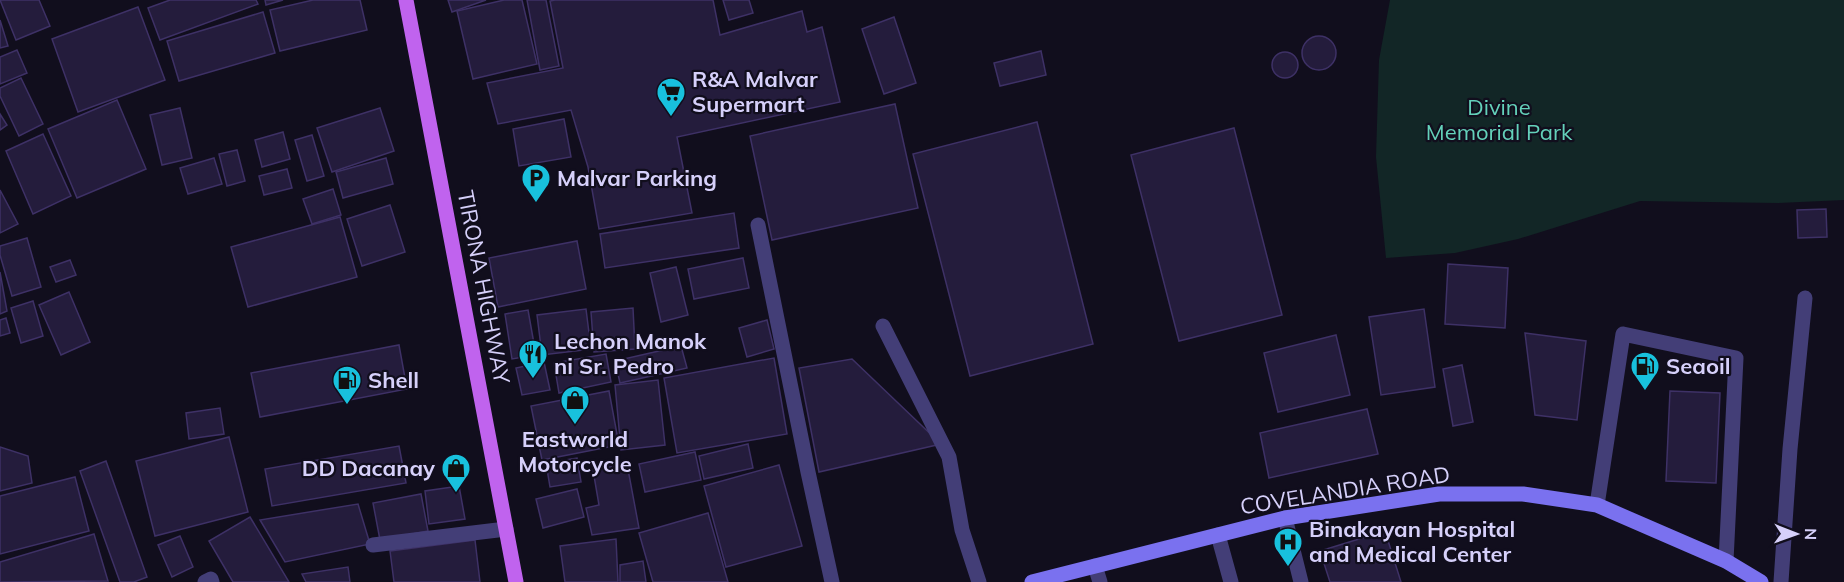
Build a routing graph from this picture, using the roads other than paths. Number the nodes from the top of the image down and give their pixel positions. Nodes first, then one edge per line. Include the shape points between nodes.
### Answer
1 (406, 0) edge
2 (758, 225) dead end
3 (1805, 298) dead end
4 (883, 326) dead end
5 (1597, 504) junction
6 (1285, 518) junction
7 (506, 529) junction
8 (1218, 535) junction
9 (373, 545) dead end
10 (1726, 561) junction
11 (1095, 566) junction
12 (205, 582) edge
13 (212, 582) edge
14 (516, 582) edge
15 (832, 582) edge
16 (979, 582) edge
17 (1032, 582) edge
18 (1100, 582) edge
19 (1231, 582) edge
20 (1301, 582) edge
21 (1761, 582) edge
22 (1781, 582) edge

1 - 7 main road, TIRONA HIGHWAY
2 - 15 lane
3 - 22 lane
4 - 16 lane via 949,457 962,530
5 - 6 main road, COVELANDIA ROAD via 1523,494 1439,494
5 - 10 main road, COVELANDIA ROAD
5 - 10 lane via 1623,334 1736,358
6 - 8 main road, COVELANDIA ROAD
6 - 20 lane
7 - 9 lane
7 - 14 main road, TIRONA HIGHWAY
8 - 11 main road, COVELANDIA ROAD
8 - 19 lane
10 - 21 main road, COVELANDIA ROAD
11 - 17 main road, COVELANDIA ROAD
11 - 18 lane
12 - 13 lane

